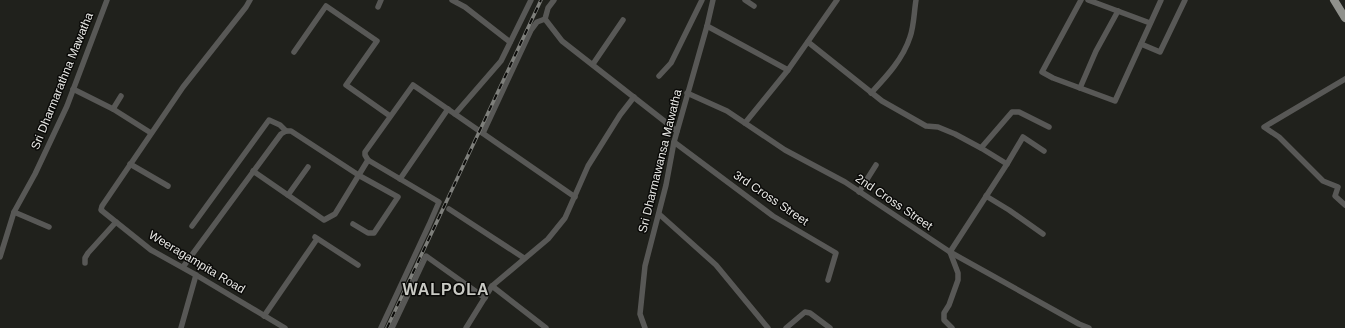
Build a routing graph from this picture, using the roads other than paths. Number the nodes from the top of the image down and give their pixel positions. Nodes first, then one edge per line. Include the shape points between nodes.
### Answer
1 (107, 0) edge
2 (250, 0) edge
3 (381, 0) edge
4 (452, 0) edge
5 (531, 0) edge
6 (554, 0) edge
7 (702, 0) edge
8 (713, 0) edge
9 (745, 0) edge
10 (837, 0) edge
11 (916, 0) edge
12 (1081, 0) edge
13 (1088, 0) edge
14 (1161, 0) edge
15 (1185, 0) edge
16 (1334, 0) edge
17 (378, 6) dead end
18 (754, 6) dead end
19 (1118, 11) junction
20 (545, 18) junction
21 (1345, 18) edge
22 (623, 20) dead end
23 (1150, 23) junction
24 (707, 26) junction
25 (510, 42) junction
26 (808, 42) junction
27 (1141, 44) junction
28 (294, 52) dead end
29 (593, 64) junction
30 (788, 70) junction
31 (659, 76) dead end
32 (1345, 79) edge
33 (1080, 88) junction
34 (73, 89) junction
35 (687, 93) junction
36 (871, 93) junction
37 (122, 96) dead end
38 (634, 97) junction
39 (448, 109) junction
40 (113, 110) junction
41 (455, 114) junction
42 (390, 116) junction
43 (745, 123) junction
44 (1049, 127) dead end
45 (286, 131) junction
46 (677, 131) junction
47 (151, 133) junction
48 (483, 133) junction
49 (674, 142) junction
50 (981, 148) junction
51 (1044, 151) dead end
52 (368, 160) junction
53 (130, 164) junction
54 (1007, 164) junction
55 (876, 165) dead end
56 (308, 167) dead end
57 (253, 171) junction
58 (360, 176) junction
59 (400, 179) junction
60 (168, 186) dead end
61 (859, 192) junction
62 (288, 195) junction
63 (986, 196) junction
64 (575, 197) junction
65 (1345, 205) edge
66 (449, 209) dead end
67 (14, 212) junction
68 (659, 214) junction
69 (116, 222) junction
70 (353, 224) dead end
71 (192, 226) dead end
72 (49, 227) dead end
73 (1043, 234) dead end
74 (950, 252) junction
75 (0, 257) edge
76 (524, 258) junction
77 (84, 263) dead end
78 (358, 265) dead end
79 (183, 267) junction
80 (196, 275) junction
81 (828, 280) dead end
82 (492, 286) junction
83 (485, 298) junction
84 (264, 316) junction
85 (1078, 326) edge
86 (181, 328) edge
87 (285, 328) edge
88 (381, 328) edge
89 (392, 328) edge
90 (466, 328) edge
91 (546, 328) edge
92 (645, 328) edge
93 (768, 328) edge
94 (786, 328) edge
95 (830, 328) edge
96 (952, 328) edge
97 (1089, 328) edge

1 - 34 street, Sri Dharmarathna Mawatha
2 - 47 street
3 - 17 street
4 - 25 street via 466,7
5 - 25 street
6 - 20 street
7 - 31 street via 671,63
8 - 24 street, Sri Dharmawansa Mawatha
9 - 18 street
10 - 26 street
11 - 36 street via 910,37 900,58
12 - 33 street via 1042,72
13 - 19 street
14 - 23 street
15 - 27 street via 1160,52
16 - 21 main road
19 - 23 street
19 - 33 street via 1096,51
20 - 29 street via 562,41
20 - 48 street via 537,22 531,30
22 - 29 street
23 - 27 street
24 - 30 street
24 - 35 street, Sri Dharmawansa Mawatha
25 - 41 street via 501,61
26 - 30 street
26 - 36 street
27 - 33 street via 1115,101
28 - 42 street via 326,6 377,41 346,85
29 - 38 street
30 - 43 street
32 - 65 street via 1264,127 1284,142 1323,181 1338,187 1335,196
34 - 40 street
34 - 67 street, Sri Dharmarathna Mawatha via 35,174
35 - 43 street, 2nd Cross Street via 727,111
35 - 46 street, Sri Dharmawansa Mawatha
36 - 50 street via 926,126 938,127
37 - 40 street
38 - 46 street
38 - 64 street via 588,166
39 - 41 street
39 - 42 street via 413,85
39 - 59 street
40 - 47 street
41 - 48 street
42 - 52 street via 365,152
43 - 61 street, 2nd Cross Street via 784,150
44 - 50 street via 1019,112 1012,112
45 - 57 street
45 - 58 street
45 - 71 street via 270,120
46 - 49 street, Sri Dharmawansa Mawatha
47 - 53 street
48 - 64 street
49 - 68 street, Sri Dharmawansa Mawatha
49 - 81 street, 3rd Cross Street via 774,216 836,253
50 - 54 street
51 - 54 street via 1023,137
52 - 58 street
52 - 59 street
53 - 60 street
53 - 69 street, Weeragampita Road via 101,210
54 - 63 street
55 - 61 street
56 - 62 street
57 - 62 street
57 - 79 street
58 - 62 street via 335,214 324,220
58 - 70 street via 398,197 374,234
59 - 88 street via 439,202
61 - 74 street, 2nd Cross Street
63 - 73 street
63 - 74 street
64 - 76 street via 566,218 548,239
66 - 76 street
67 - 72 street
67 - 75 street, Sri Dharmarathna Mawatha
68 - 92 street, Sri Dharmawansa Mawatha via 645,266 640,314
68 - 93 street via 716,265
69 - 77 street via 88,254
69 - 79 street, Weeragampita Road via 151,250
74 - 85 street, 2nd Cross Street
74 - 96 street via 958,280 944,320
76 - 82 street
78 - 84 street via 316,238
79 - 80 street, Weeragampita Road
80 - 84 street, Weeragampita Road
80 - 86 street
82 - 83 street
82 - 91 street
83 - 89 street via 426,256
83 - 90 street
84 - 87 street, Weeragampita Road
85 - 97 street, 2nd Cross Street
94 - 95 street via 806,312

